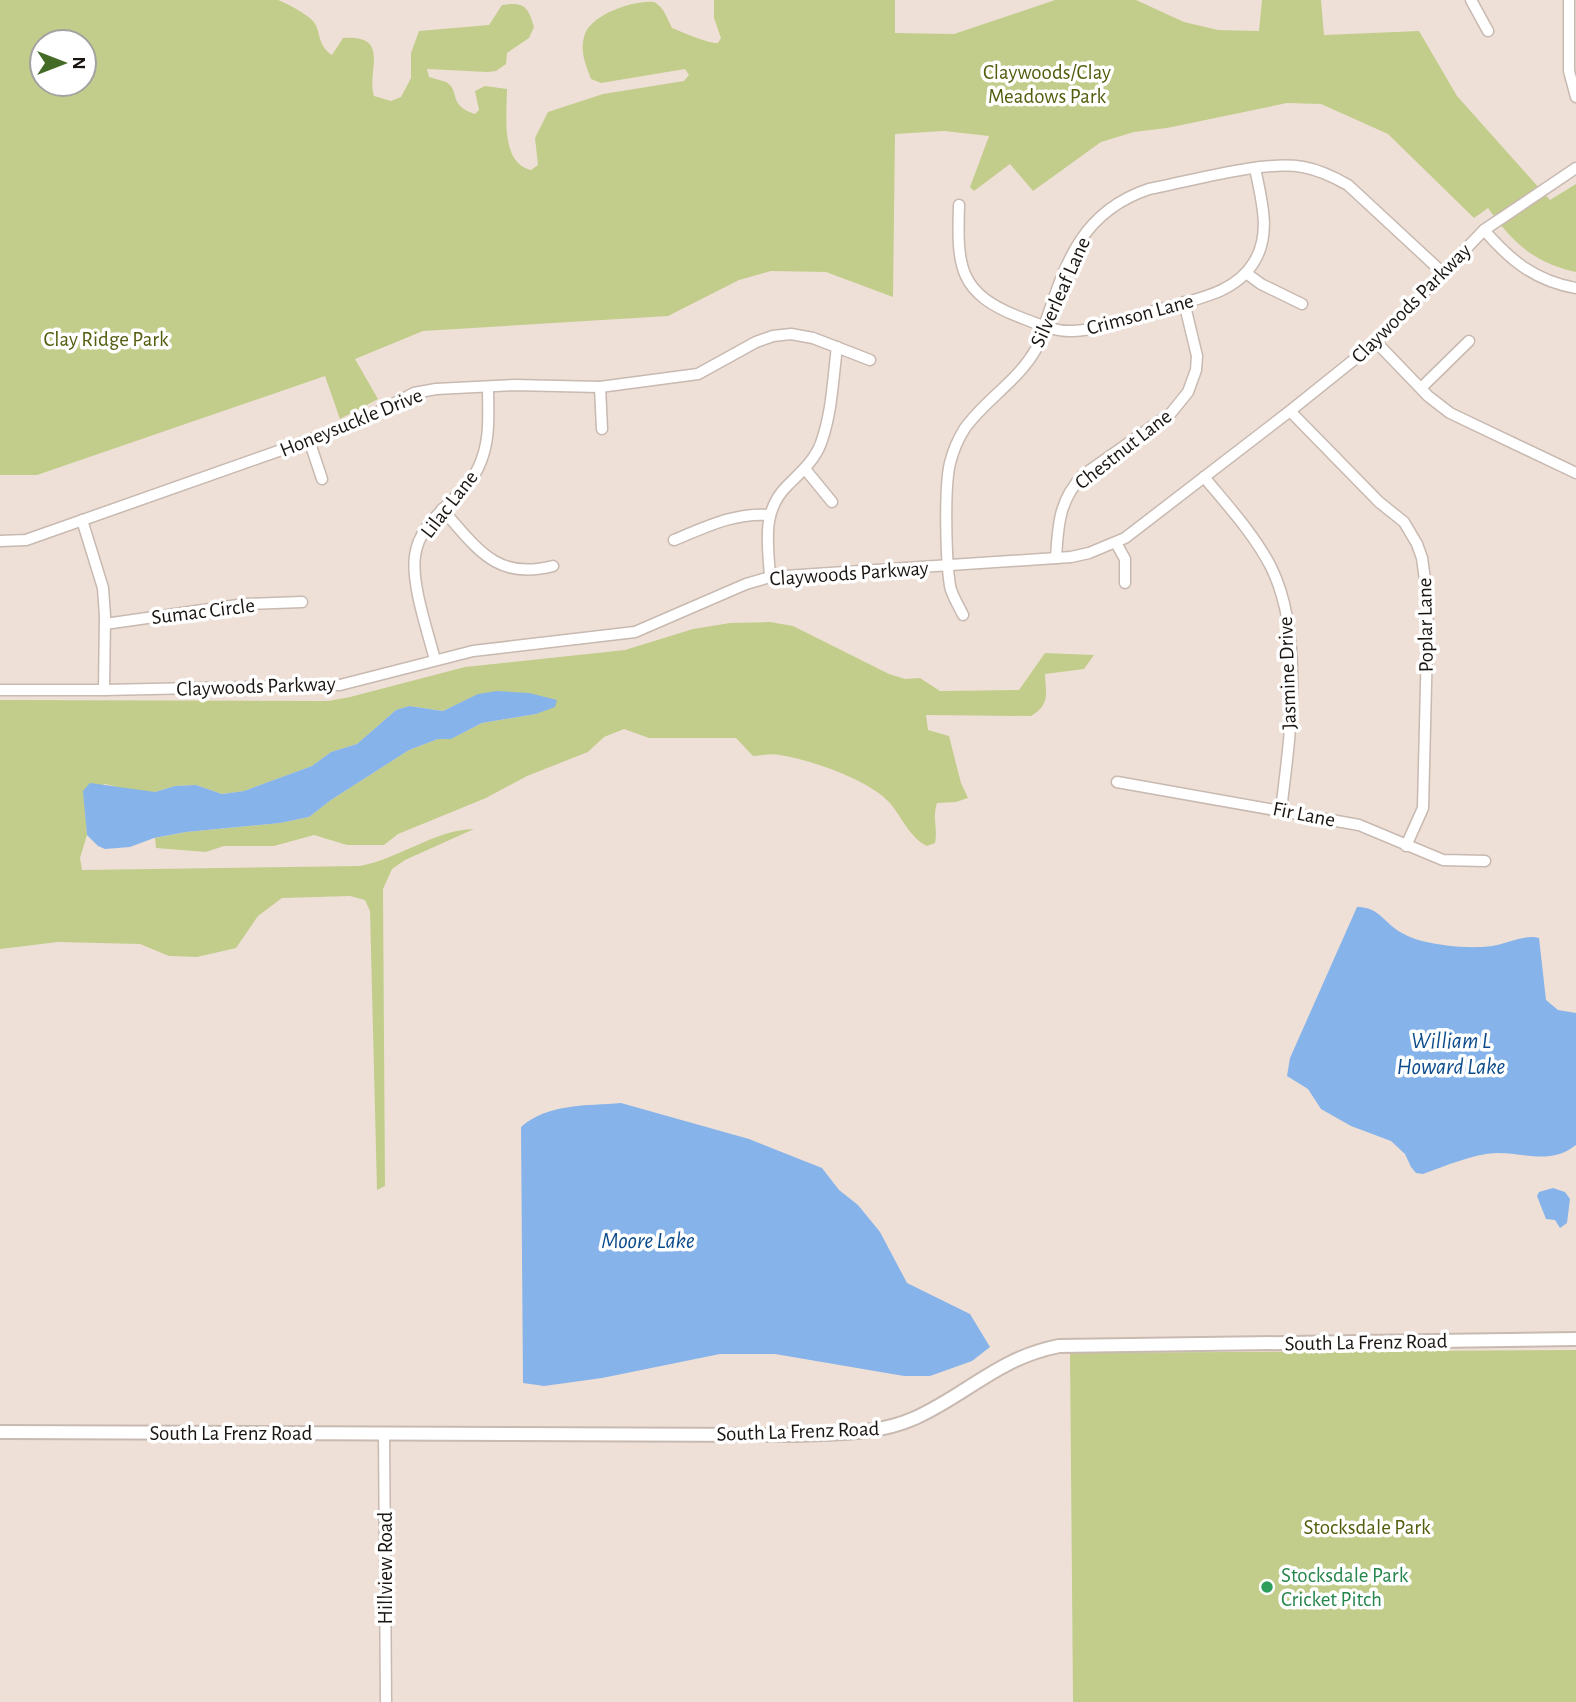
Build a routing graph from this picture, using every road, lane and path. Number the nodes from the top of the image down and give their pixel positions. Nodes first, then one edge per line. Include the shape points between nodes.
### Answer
1 (1472, 0) edge
2 (1569, 0) edge
3 (1488, 31) dead end
4 (1573, 44) edge
5 (1576, 97) edge
6 (1255, 168) junction
7 (1576, 168) edge
8 (959, 205) dead end
9 (1484, 230) junction
10 (1246, 273) junction
11 (1443, 273) junction
12 (1576, 288) edge
13 (1184, 302) junction
14 (1302, 304) dead end
15 (1045, 326) junction
16 (1468, 341) dead end
17 (1376, 342) junction
18 (838, 347) junction
19 (870, 360) dead end
20 (488, 387) junction
21 (600, 387) junction
22 (1421, 388) junction
23 (1290, 411) junction
24 (602, 429) dead end
25 (309, 440) junction
26 (805, 469) junction
27 (1576, 473) edge
28 (1204, 477) junction
29 (322, 479) dead end
30 (832, 502) dead end
31 (442, 509) junction
32 (770, 515) junction
33 (82, 520) junction
34 (674, 540) dead end
35 (0, 541) edge
36 (1116, 542) junction
37 (1055, 558) junction
38 (553, 566) dead end
39 (949, 566) junction
40 (770, 577) junction
41 (1125, 583) dead end
42 (302, 602) dead end
43 (963, 615) dead end
44 (105, 624) junction
45 (435, 660) junction
46 (0, 690) edge
47 (104, 690) junction
48 (1117, 782) dead end
49 (1280, 810) junction
50 (1406, 846) junction
51 (1485, 861) dead end
52 (1576, 1339) edge
53 (0, 1432) edge
54 (384, 1433) junction
55 (386, 1702) edge

1 - 3 street
2 - 4 street
4 - 5 street via 1569,72
6 - 10 street via 1265,229 1260,251
6 - 11 street, Silverleaf Lane via 1297,166 1334,177 1360,194
6 - 15 street, Silverleaf Lane via 1149,189 1107,209 1071,254
7 - 9 street, Claywoods Parkway
8 - 15 street, Crimson Lane via 960,261 971,286 999,309
9 - 11 street, Claywoods Parkway
9 - 12 street via 1533,275
10 - 13 street, Crimson Lane via 1227,288
10 - 14 street
11 - 17 street, Claywoods Parkway
13 - 15 street, Crimson Lane via 1085,330
13 - 37 street, Chestnut Lane via 1197,356 1188,392 1171,413 1074,484 1059,516
15 - 39 street, Silverleaf Lane via 1030,360 973,418 954,450 948,477
16 - 22 street
17 - 22 street
17 - 23 street, Claywoods Parkway
18 - 19 street, Honeysuckle Drive
18 - 21 street, Honeysuckle Drive via 791,334 773,337 698,374
18 - 26 street via 829,413 820,445
20 - 21 street, Honeysuckle Drive
20 - 25 street, Honeysuckle Drive via 414,393 355,424
20 - 31 street, Lilac Lane via 488,439 479,467 467,486
21 - 24 street
22 - 27 street via 1450,413
23 - 28 street, Claywoods Parkway
23 - 50 street, Poplar Lane via 1404,522 1422,558 1428,602 1423,808
25 - 29 street
25 - 33 street, Honeysuckle Drive
26 - 30 street
26 - 32 street via 785,488
28 - 36 street, Claywoods Parkway
28 - 49 street, Jasmine Drive via 1245,526 1270,566 1286,609 1291,647 1290,739
31 - 38 street via 490,559 503,566 532,571
31 - 45 street, Lilac Lane via 422,535 414,572
32 - 34 street via 750,513
32 - 40 street
33 - 35 street, Honeysuckle Drive via 26,540
33 - 44 street via 103,588
36 - 37 street, Claywoods Parkway via 1089,553
36 - 41 street via 1125,559
37 - 39 street, Claywoods Parkway
39 - 40 street, Claywoods Parkway
39 - 43 street, Silverleaf Lane via 951,588
40 - 45 street, Claywoods Parkway via 635,632 473,651
42 - 44 street, Sumac Circle via 245,604
44 - 47 street
45 - 47 street, Claywoods Parkway via 340,685
46 - 47 street, Claywoods Parkway
48 - 49 street, Fir Lane
49 - 50 street, Fir Lane via 1359,825
50 - 51 street, Fir Lane via 1443,860
52 - 54 street, South La Frenz Road via 1059,1346 1018,1357 914,1418 859,1433
53 - 54 street, South La Frenz Road
54 - 55 street, Hillview Road

